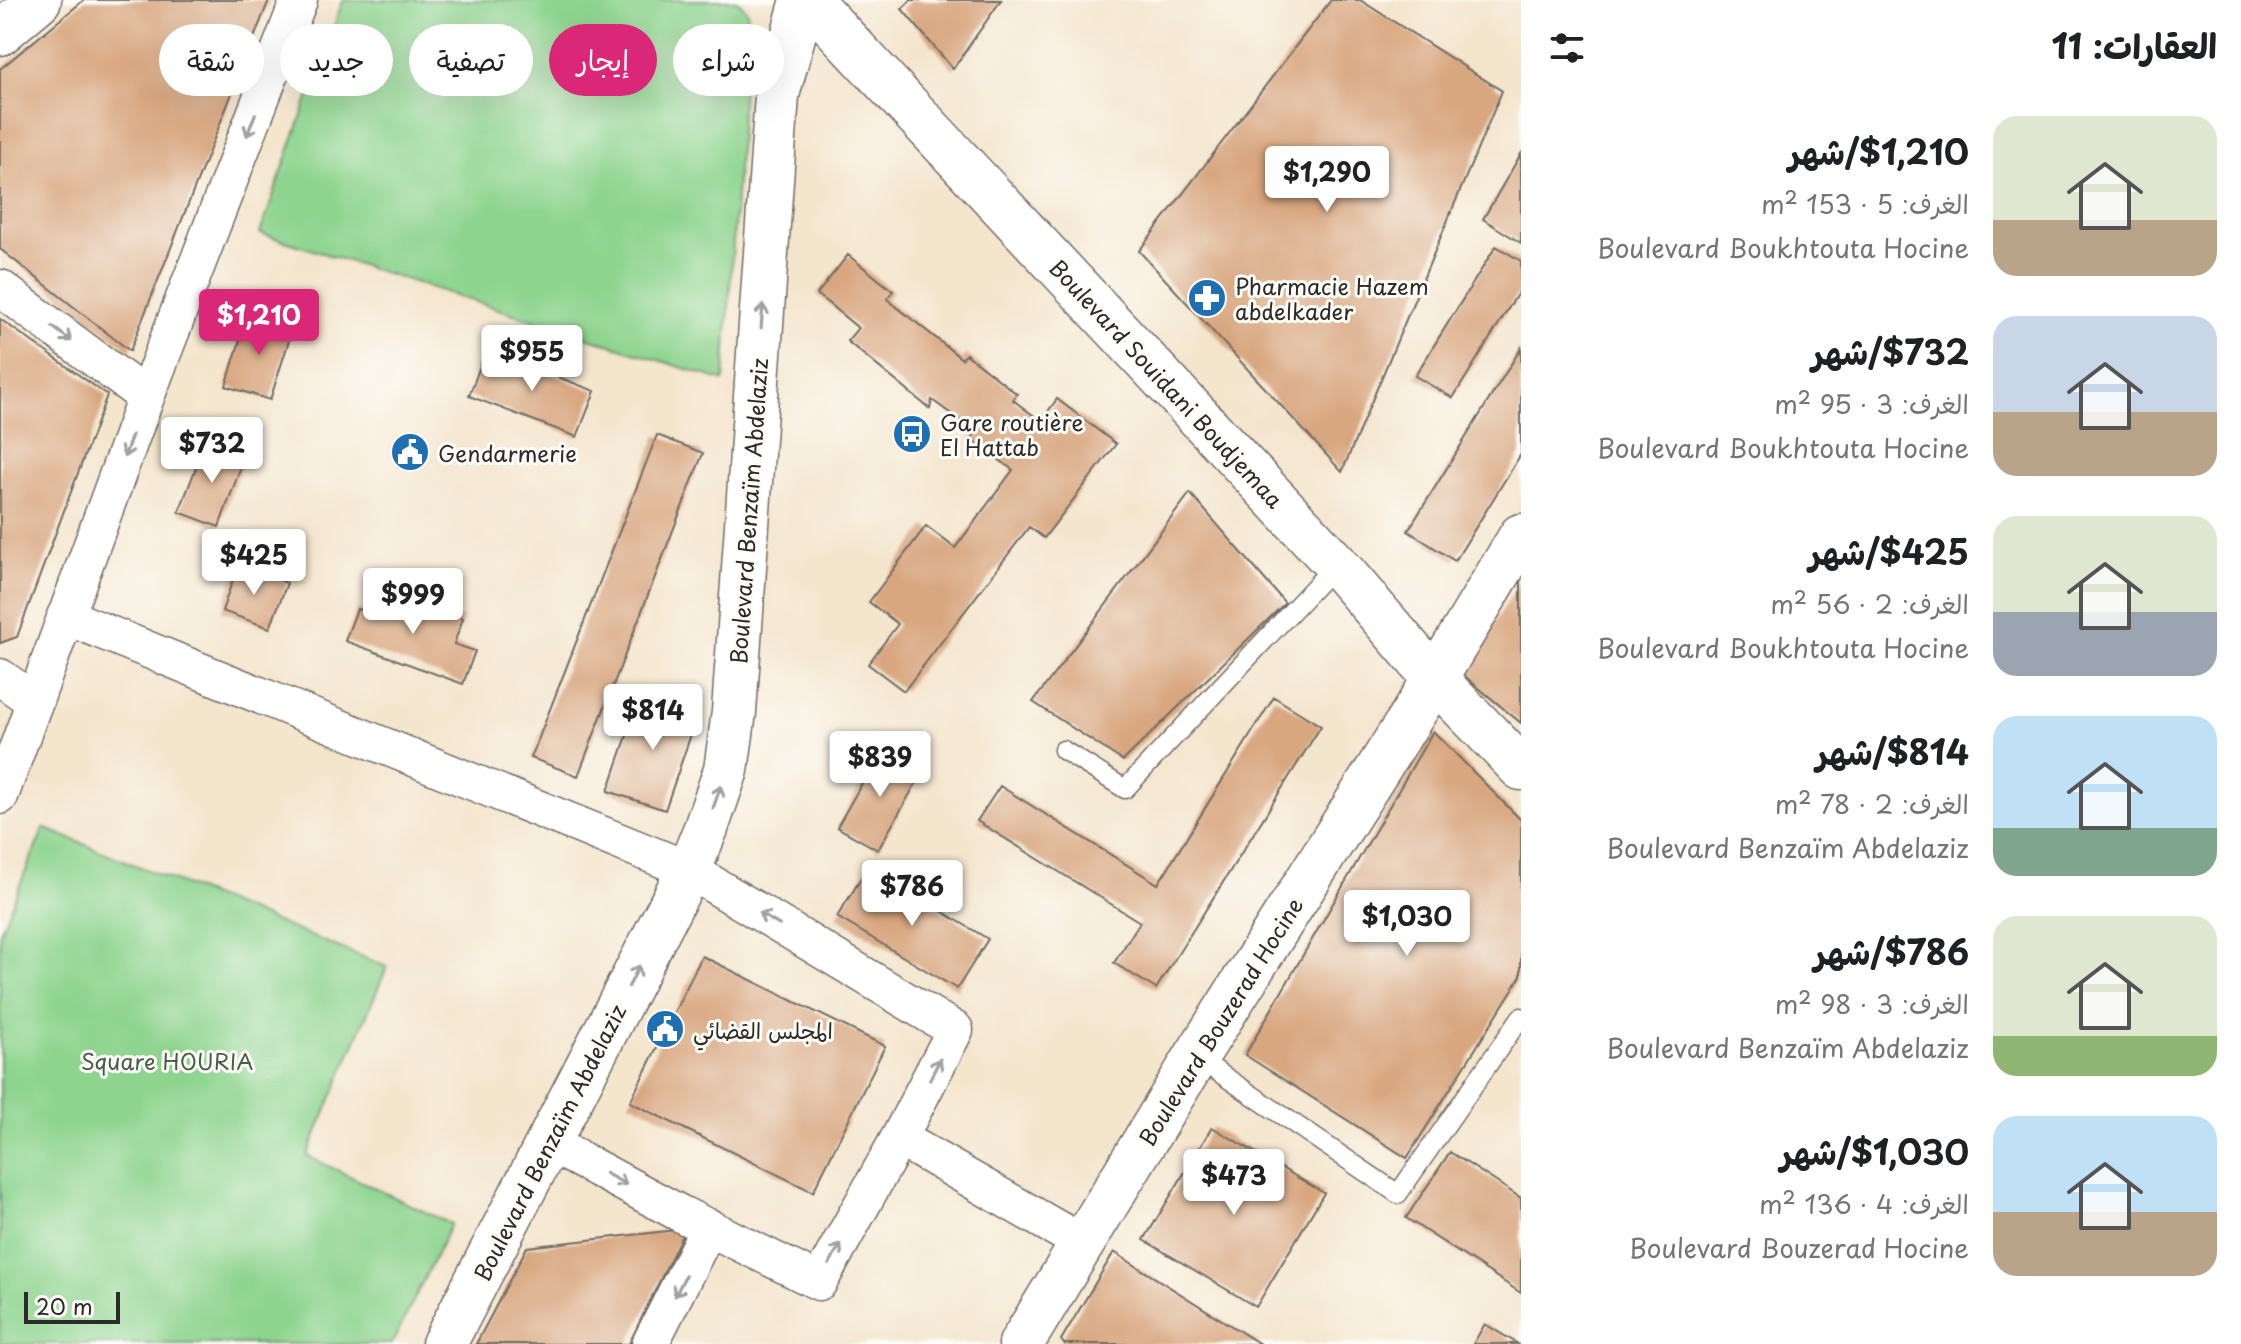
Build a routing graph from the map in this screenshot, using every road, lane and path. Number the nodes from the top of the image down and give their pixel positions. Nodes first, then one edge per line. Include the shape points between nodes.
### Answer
1 (39, 0) edge
2 (299, 0) edge
3 (803, 0) edge
4 (809, 0) edge
5 (0, 33) edge
6 (0, 288) edge
7 (146, 397) junction
8 (1521, 536) edge
9 (1336, 564) junction
10 (65, 616) junction
11 (0, 677) edge
12 (1435, 679) junction
13 (35, 702) junction
14 (1063, 750) dead end
15 (1521, 768) edge
16 (0, 796) edge
17 (689, 870) junction
18 (1521, 1017) edge
19 (1196, 1057) junction
20 (899, 1138) junction
21 (547, 1142) junction
22 (709, 1227) junction
23 (1082, 1243) junction
24 (1033, 1338) edge
25 (444, 1344) edge
26 (650, 1344) edge

1 - 5 main road
2 -> 7 street
17 -> 3 main road, Boulevard Benzaïm Abdelaziz via 726,770 734,712 777,95
4 - 9 main road, Boulevard Souidani Boudjemaa
6 -> 7 street
7 -> 10 street
8 - 12 main road, Boulevard Bouzerad Hocine
9 - 12 main road, Boulevard Souidani Boudjemaa
9 - 14 lane via 1125,789
10 - 13 street
10 - 17 street
11 - 13 street
12 - 15 main road, Boulevard Souidani Boudjemaa
12 - 19 main road, Boulevard Bouzerad Hocine
13 - 16 street
20 -> 17 street via 955,1030
21 -> 17 main road, Boulevard Benzaïm Abdelaziz
18 - 19 lane via 1398,1194
19 - 23 main road, Boulevard Bouzerad Hocine
22 -> 20 street via 819,1282
20 - 23 street
21 -> 22 street
21 - 25 main road, Boulevard Benzaïm Abdelaziz
22 -> 26 street
23 - 24 main road, Boulevard Bouzerad Hocine

